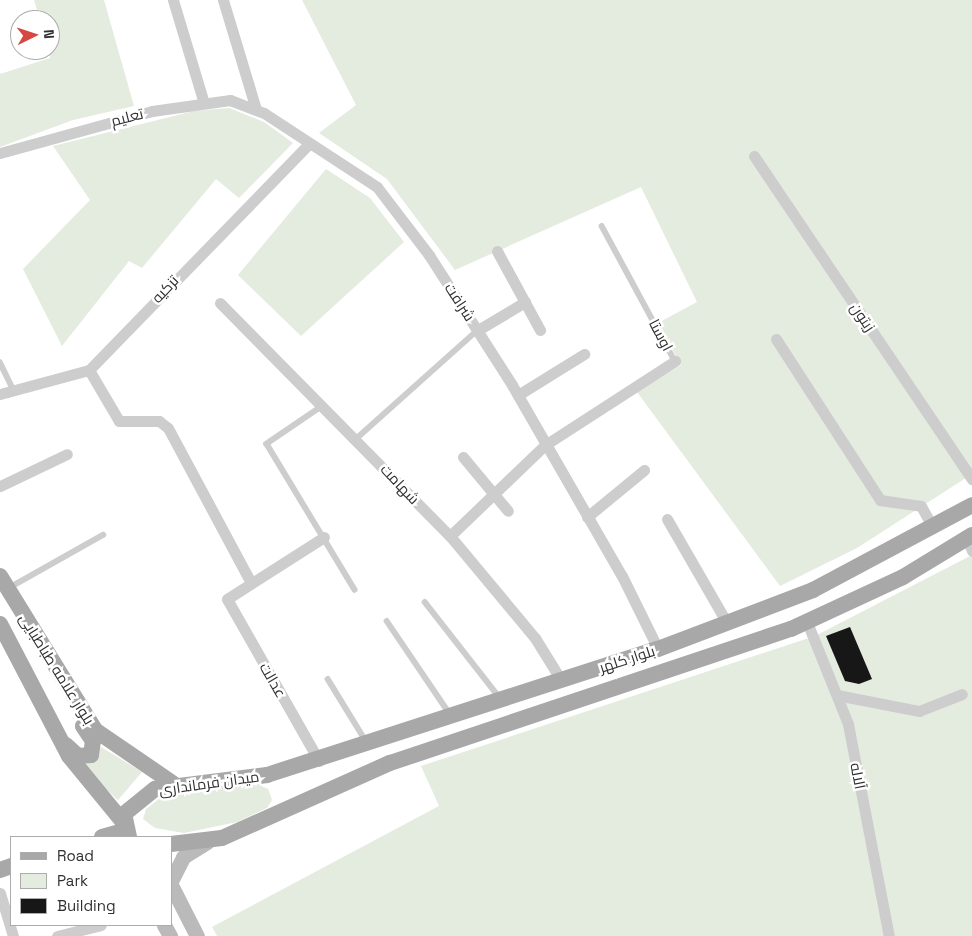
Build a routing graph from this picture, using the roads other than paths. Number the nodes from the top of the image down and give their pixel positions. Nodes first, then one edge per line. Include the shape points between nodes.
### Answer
1 (173, 0) edge
2 (223, 0) edge
3 (203, 100) junction
4 (256, 109) junction
5 (309, 144) junction
6 (0, 153) edge
7 (754, 156) dead end
8 (602, 226) dead end
9 (497, 251) dead end
10 (525, 302) junction
11 (220, 303) dead end
12 (478, 330) junction
13 (540, 330) dead end
14 (776, 339) dead end
15 (584, 354) dead end
16 (674, 361) joint
17 (0, 362) edge
18 (89, 370) junction
19 (13, 389) junction
20 (0, 394) edge
21 (518, 395) junction
22 (325, 405) junction
23 (357, 438) junction
24 (545, 445) junction
25 (67, 454) dead end
26 (463, 457) dead end
27 (644, 470) dead end
28 (972, 479) edge
29 (0, 486) edge
30 (494, 494) junction
31 (972, 505) edge
32 (508, 511) dead end
33 (587, 517) junction
34 (666, 519) dead end
35 (933, 528) junction
36 (103, 535) dead end
37 (450, 536) junction
38 (324, 537) junction
39 (970, 542) edge
40 (4, 582) edge
41 (251, 583) junction
42 (355, 590) dead end
43 (425, 602) dead end
44 (387, 621) dead end
45 (807, 622) junction
46 (727, 623) junction
47 (0, 624) edge
48 (658, 649) junction
49 (328, 679) dead end
50 (560, 680) junction
51 (62, 681) junction
52 (962, 694) dead end
53 (837, 695) junction
54 (502, 699) junction
55 (452, 717) junction
56 (60, 738) junction
57 (368, 744) junction
58 (319, 761) junction
59 (267, 775) joint
60 (174, 784) junction
61 (126, 830) edge
62 (105, 836) edge
63 (207, 842) junction
64 (172, 844) edge
65 (172, 879) edge
66 (172, 887) edge
67 (0, 893) edge
68 (4, 919) edge
69 (94, 926) edge
70 (62, 931) edge
71 (14, 936) edge
72 (197, 936) edge
73 (889, 936) edge

1 - 3 street
2 - 4 street
3 - 4 street, تعلیم via 230,100
3 - 6 street, تعلیم
4 - 5 street, شرافت
5 - 12 street, شرافت via 377,187
5 - 18 street, تزکیه
7 - 28 street, زیتون
8 - 16 lane, اوستا
9 - 10 street
10 - 12 street
10 - 13 street
11 - 22 street, شهامت
12 - 21 street, شرافت
12 - 23 lane
14 - 35 street via 880,500 921,506
15 - 21 street
16 - 24 street, اوستا
17 - 19 lane
18 - 19 street
18 - 41 street via 119,421 158,420 168,428
19 - 20 street
21 - 24 street, شرافت
22 - 23 street, شهامت
22 - 38 lane via 267,444
23 - 37 street, شهامت
24 - 30 street, اوستا
24 - 33 street, شرافت
25 - 29 street
26 - 30 street
27 - 33 street
30 - 32 street
30 - 37 street, اوستا
31 - 35 main road, بلوار کلهر
33 - 48 street, شرافت
34 - 46 street
35 - 46 main road, بلوار کلهر via 813,590
36 - 40 lane
37 - 50 street, شهامت via 535,638
38 - 41 street
38 - 42 lane
39 - 45 main road, بلوار کلهر
40 - 51 main road, بلوار علامه طباطبایی
41 - 58 street, عدالت via 227,599
43 - 54 lane
44 - 55 lane
45 - 53 street, آلاله
45 - 63 main road, بلوار کلهر via 390,763 284,812
46 - 48 main road, بلوار کلهر
47 - 56 main road, بلوار علامه طباطبایی
48 - 50 main road, بلوار کلهر
49 - 57 lane
50 - 54 main road, بلوار کلهر
51 - 56 main road via 94,749 91,755 78,756
51 - 60 main road, بلوار علامه طباطبایی via 95,730
52 - 53 street via 919,711
53 - 73 street, آلاله via 848,724
54 - 55 main road, بلوار کلهر
55 - 57 main road, بلوار کلهر
56 - 61 main road, بلوار علامه طباطبایی via 81,774
57 - 58 main road, بلوار کلهر
58 - 59 main road, بلوار کلهر
59 - 60 main road, میدان فرمانداری
60 - 61 main road, میدان فرمانداری via 136,800
61 - 62 main road
63 - 64 main road
63 - 65 main road via 183,857
66 - 72 main road
67 - 68 street
68 - 71 street
69 - 70 street

